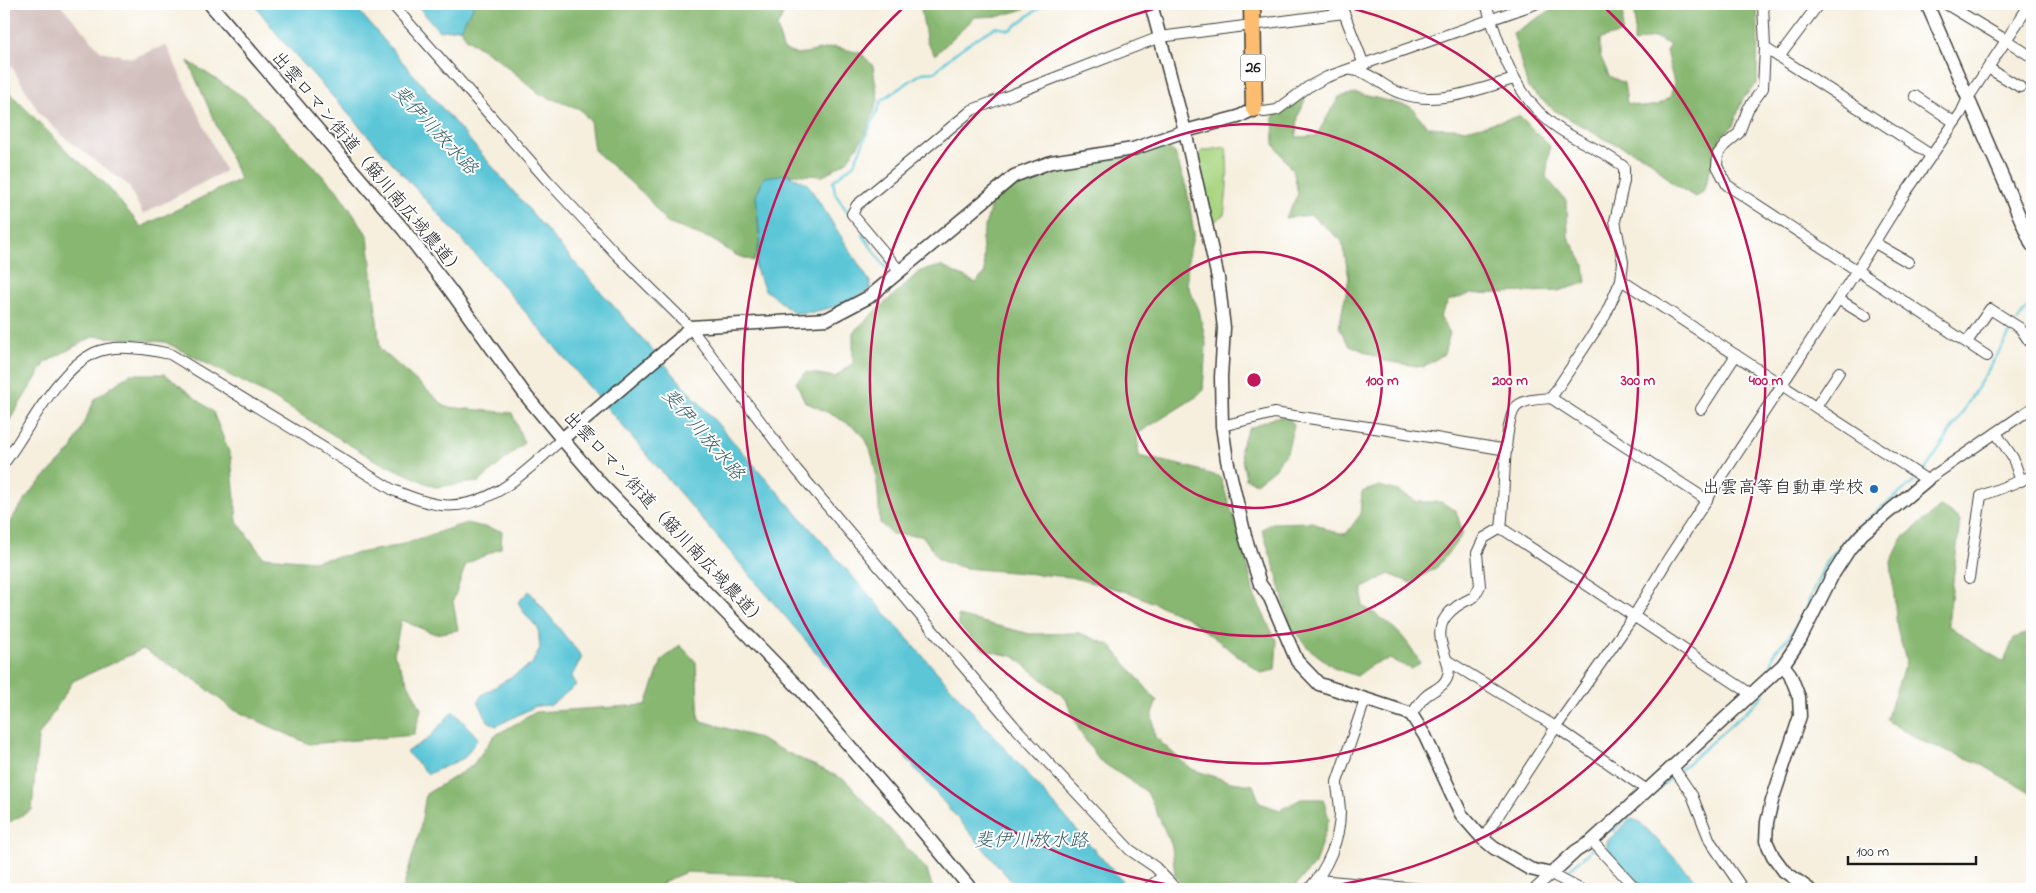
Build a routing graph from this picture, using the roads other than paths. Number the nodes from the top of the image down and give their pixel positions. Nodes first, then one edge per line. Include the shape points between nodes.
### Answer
1 (210, 4) edge
2 (392, 4) edge
3 (1151, 4) edge
4 (1250, 4) edge
5 (1486, 4) edge
6 (1536, 4) edge
7 (1763, 4) edge
8 (1927, 4) edge
9 (1946, 4) edge
10 (2030, 4) edge
11 (1818, 5) dead end
12 (1491, 21) junction
13 (1252, 26) junction
14 (1160, 37) junction
15 (2006, 40) junction
16 (1765, 48) junction
17 (1779, 57) junction
18 (2032, 58) edge
19 (1364, 65) junction
20 (1988, 68) junction
21 (1351, 70) junction
22 (1514, 79) junction
23 (2020, 87) dead end
24 (1915, 96) dead end
25 (1968, 98) junction
26 (1254, 109) junction
27 (1954, 122) junction
28 (1185, 131) junction
29 (1931, 154) junction
30 (1875, 243) junction
31 (2032, 245) edge
32 (1908, 262) dead end
33 (899, 270) junction
34 (1857, 270) junction
35 (1621, 280) junction
36 (1838, 300) junction
37 (1866, 316) dead end
38 (690, 327) junction
39 (2031, 340) edge
40 (1967, 342) junction
41 (1736, 356) junction
42 (1987, 356) dead end
43 (1840, 372) dead end
44 (1782, 385) junction
45 (1551, 398) junction
46 (1816, 407) junction
47 (2032, 408) edge
48 (1701, 410) dead end
49 (1222, 426) junction
50 (1996, 433) junction
51 (562, 439) junction
52 (1507, 450) junction
53 (4, 463) edge
54 (2032, 476) edge
55 (1927, 480) junction
56 (2021, 481) junction
57 (1707, 500) junction
58 (1501, 528) junction
59 (1969, 578) dead end
60 (1634, 616) junction
61 (1448, 661) junction
62 (1783, 665) junction
63 (1751, 694) junction
64 (1365, 700) junction
65 (1411, 714) junction
66 (1556, 727) junction
67 (1673, 767) junction
68 (1647, 790) junction
69 (1483, 839) junction
70 (1592, 841) junction
71 (1551, 874) junction
72 (1164, 876) junction
73 (1318, 880) junction
74 (1373, 887) edge
75 (971, 889) edge
76 (1147, 889) edge
77 (1176, 889) edge
78 (1308, 889) edge
79 (1421, 889) edge
80 (1535, 889) edge
81 (1580, 889) edge
82 (1636, 889) edge
83 (1743, 889) edge
84 (1809, 889) edge

1 - 51 street, 出雲ロマン街道（簸川南広域農道） via 403,229 527,397
2 - 38 street via 547,180
3 - 14 street
4 - 13 main road, 26
5 - 12 street
6 - 12 street
7 - 16 street
8 - 25 street
9 - 15 street
10 - 15 street
11 - 17 street
12 - 19 street
12 - 22 street
13 - 14 street
13 - 19 street via 1344,13
13 - 26 main road, 26
14 - 28 street
14 - 33 street via 972,110 857,205 852,214
15 - 18 street
15 - 20 street
16 - 17 street
16 - 34 street via 1763,88 1748,109 1739,133 1718,154 1716,166 1727,185
17 - 29 street
19 - 21 street
20 - 23 street
20 - 25 street
21 - 22 street via 1363,71 1400,93 1446,98
21 - 26 street via 1308,87 1277,110 1264,112
22 - 35 street via 1544,118 1624,167 1615,221 1623,262
24 - 27 street
25 - 27 street
25 - 31 street
26 - 28 street via 1238,117
27 - 29 street
28 - 33 street via 1133,149 1051,162 1014,176
28 - 49 street via 1218,278 1224,328
29 - 30 street
30 - 32 street
30 - 34 street
33 - 38 street via 869,296 827,319
34 - 36 street
34 - 40 street
35 - 41 street
35 - 45 street via 1605,316
36 - 37 street
36 - 44 street
38 - 51 street
38 - 72 street via 796,469 1014,726 1130,850
39 - 40 street via 2020,328 1990,309
40 - 42 street
41 - 44 street
41 - 48 street
43 - 46 street
44 - 46 street
44 - 57 street
45 - 52 street via 1524,402 1515,407 1509,425
45 - 57 street
46 - 55 street
47 - 50 street
49 - 52 street via 1274,413
49 - 64 street via 1245,536 1260,584 1270,598 1297,661 1320,684
50 - 55 street
50 - 56 street via 2013,458
51 - 53 street via 514,482 492,495 466,503 441,505 393,490 170,354 144,348 120,348 94,353 71,371 53,390
51 - 75 street, 出雲ロマン街道（簸川南広域農道） via 600,484 801,690
52 - 58 street
54 - 56 street
55 - 62 street via 1862,534 1850,548
56 - 59 street via 1981,496
57 - 60 street
58 - 60 street
58 - 61 street via 1484,538 1477,553 1480,586 1474,597 1457,604 1444,617 1440,631
60 - 63 street
60 - 66 street
61 - 65 street via 1449,675 1441,687 1425,696
61 - 66 street
62 - 63 street
62 - 84 street via 1790,674 1798,697 1800,716 1772,801 1766,841 1784,871
63 - 67 street
64 - 65 street
64 - 73 street via 1337,782 1340,804 1338,833
65 - 69 street via 1425,736 1461,814
66 - 68 street
66 - 69 street
67 - 68 street
67 - 83 street via 1692,795 1710,841
68 - 70 street
69 - 71 street via 1530,869
70 - 71 street
70 - 82 street
71 - 80 street
71 - 81 street
72 - 76 street
72 - 77 street
73 - 74 street
73 - 78 street
74 - 79 street

